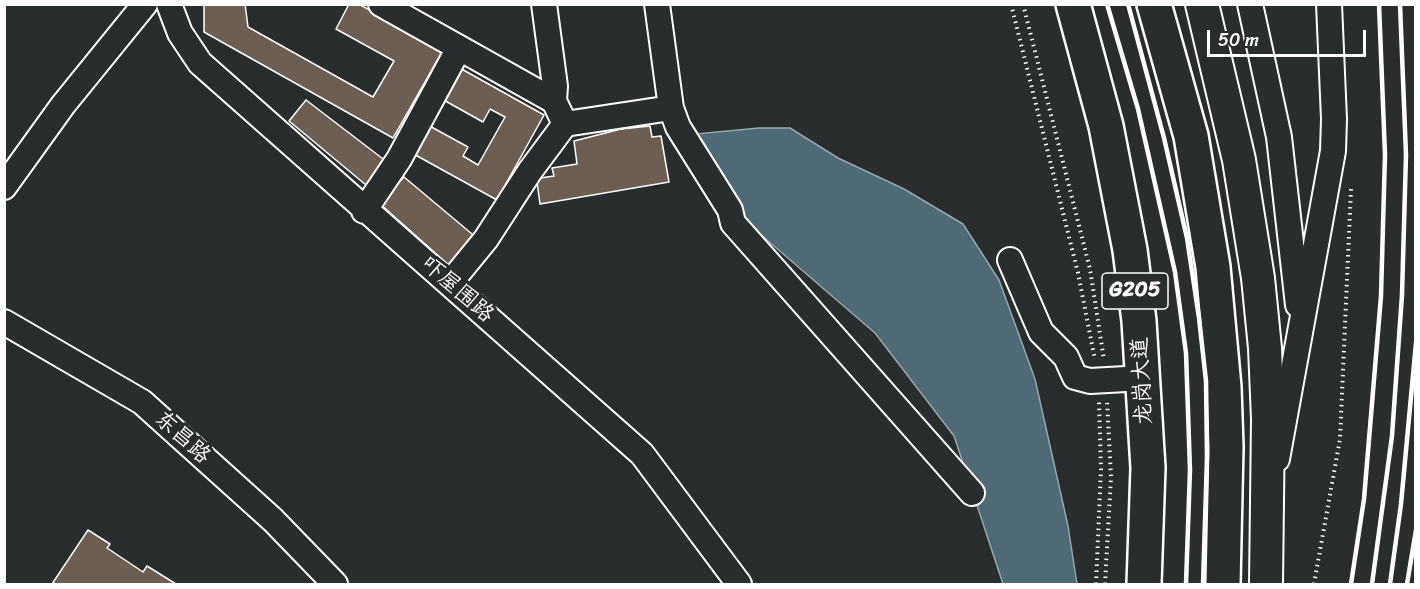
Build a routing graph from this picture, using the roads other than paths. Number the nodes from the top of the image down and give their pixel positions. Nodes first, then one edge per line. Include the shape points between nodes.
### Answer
1 (145, 4) edge
2 (169, 4) edge
3 (381, 4) edge
4 (544, 4) edge
5 (657, 4) edge
6 (1072, 4) edge
7 (1154, 4) edge
8 (1202, 4) edge
9 (1250, 4) edge
10 (1329, 4) edge
11 (459, 48) junction
12 (554, 101) junction
13 (671, 108) junction
14 (565, 124) junction
15 (4, 187) edge
16 (364, 211) junction
17 (1010, 261) dead end
18 (450, 283) junction
19 (4, 322) edge
20 (1300, 328) junction
21 (1144, 378) junction
22 (1269, 492) junction
23 (972, 493) dead end
24 (335, 585) edge
25 (739, 585) edge
26 (1144, 585) edge
27 (1223, 585) edge
28 (1266, 585) edge

1 - 15 street via 63,105
2 - 16 street, 吓屋围路 via 180,33 200,63
3 - 11 street
4 - 12 street
5 - 13 street
6 - 21 highway, 龙岗大道 / G205 via 1106,126 1130,250
7 - 27 highway via 1191,136 1213,267 1226,447
8 - 22 main road via 1249,213 1265,348
9 - 20 street via 1279,137
10 - 20 street via 1333,151
11 - 12 street
11 - 16 street via 399,159
12 - 14 street
13 - 14 street
13 - 23 street via 678,127 730,210 733,223
14 - 18 street via 486,239
16 - 18 street, 吓屋围路
17 - 21 street via 1041,332 1066,357 1075,377 1084,381
18 - 25 street, 吓屋围路 via 642,454
19 - 24 street, 东昌路 via 142,402 273,520
20 - 22 street via 1286,420
21 - 26 highway, 龙岗大道 / G205 via 1148,468
22 - 28 main road

